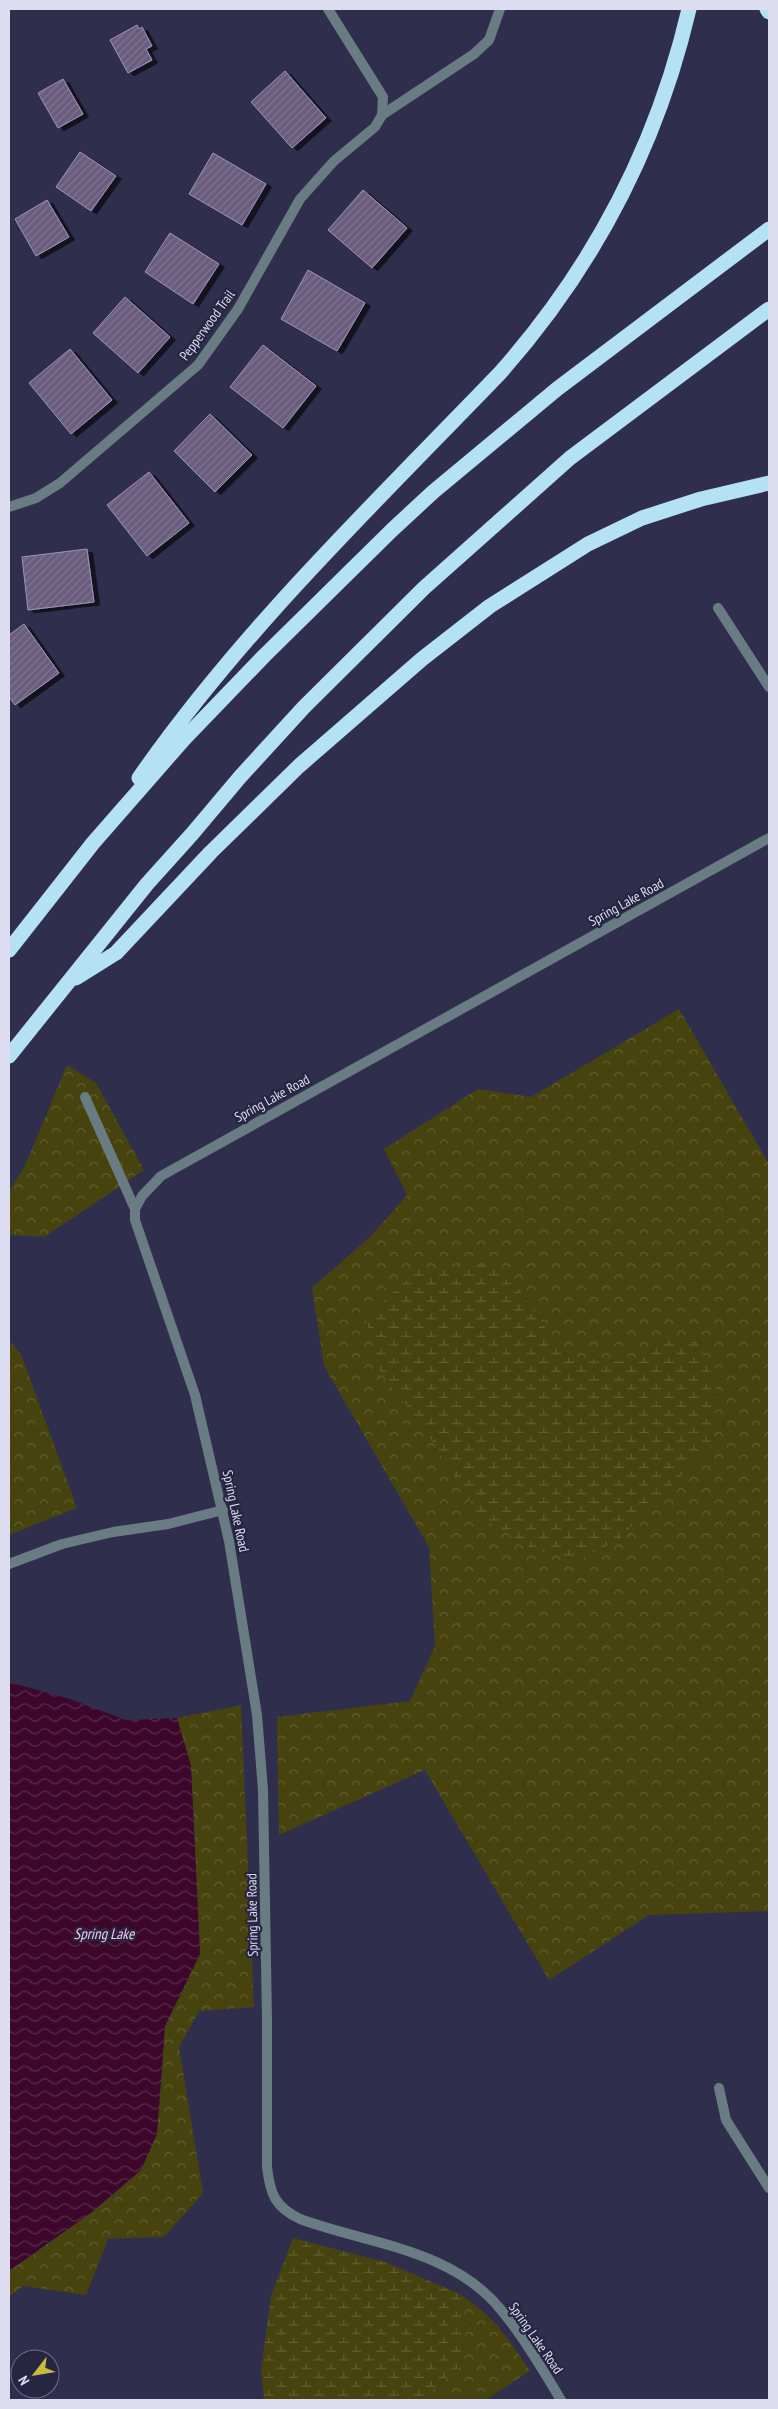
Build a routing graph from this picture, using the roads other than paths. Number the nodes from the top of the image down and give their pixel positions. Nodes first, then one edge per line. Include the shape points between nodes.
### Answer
1 (328, 9) edge
2 (500, 9) edge
3 (689, 9) edge
4 (766, 9) edge
5 (769, 12) edge
6 (382, 115) junction
7 (769, 229) edge
8 (769, 309) edge
9 (769, 483) edge
10 (9, 507) edge
11 (718, 608) dead end
12 (769, 687) edge
13 (101, 834) junction
14 (769, 838) edge
15 (9, 950) edge
16 (67, 984) junction
17 (9, 1056) edge
18 (85, 1098) dead end
19 (135, 1209) junction
20 (223, 1510) junction
21 (9, 1564) edge
22 (719, 2088) dead end
23 (769, 2188) edge
24 (562, 2400) edge

1 - 6 street via 383,97
2 - 6 street, Pepperwood Trail via 488,40 474,54
3 - 13 highway via 670,82 650,135 608,223 569,287 500,373 281,602 226,666 174,729
4 - 5 highway
6 - 10 street, Pepperwood Trail via 375,127 334,161 300,199 238,309 198,365 60,483 36,498
7 - 13 highway via 557,389 433,492 257,662
8 - 16 highway via 570,458 424,588 304,707 240,777 147,884
9 - 16 highway via 642,518 588,544 490,606 422,659 299,766 211,852 116,953
11 - 12 street
13 - 15 highway
14 - 19 street, Spring Lake Road via 161,1176 150,1185
16 - 17 highway
18 - 19 street
19 - 20 street, Spring Lake Road via 135,1220 152,1275 195,1395
20 - 21 street via 62,1544
20 - 24 street, Spring Lake Road via 257,1715 263,1790 266,2168 269,2188 277,2203 300,2219 423,2256 461,2274 501,2309
22 - 23 street via 726,2120

